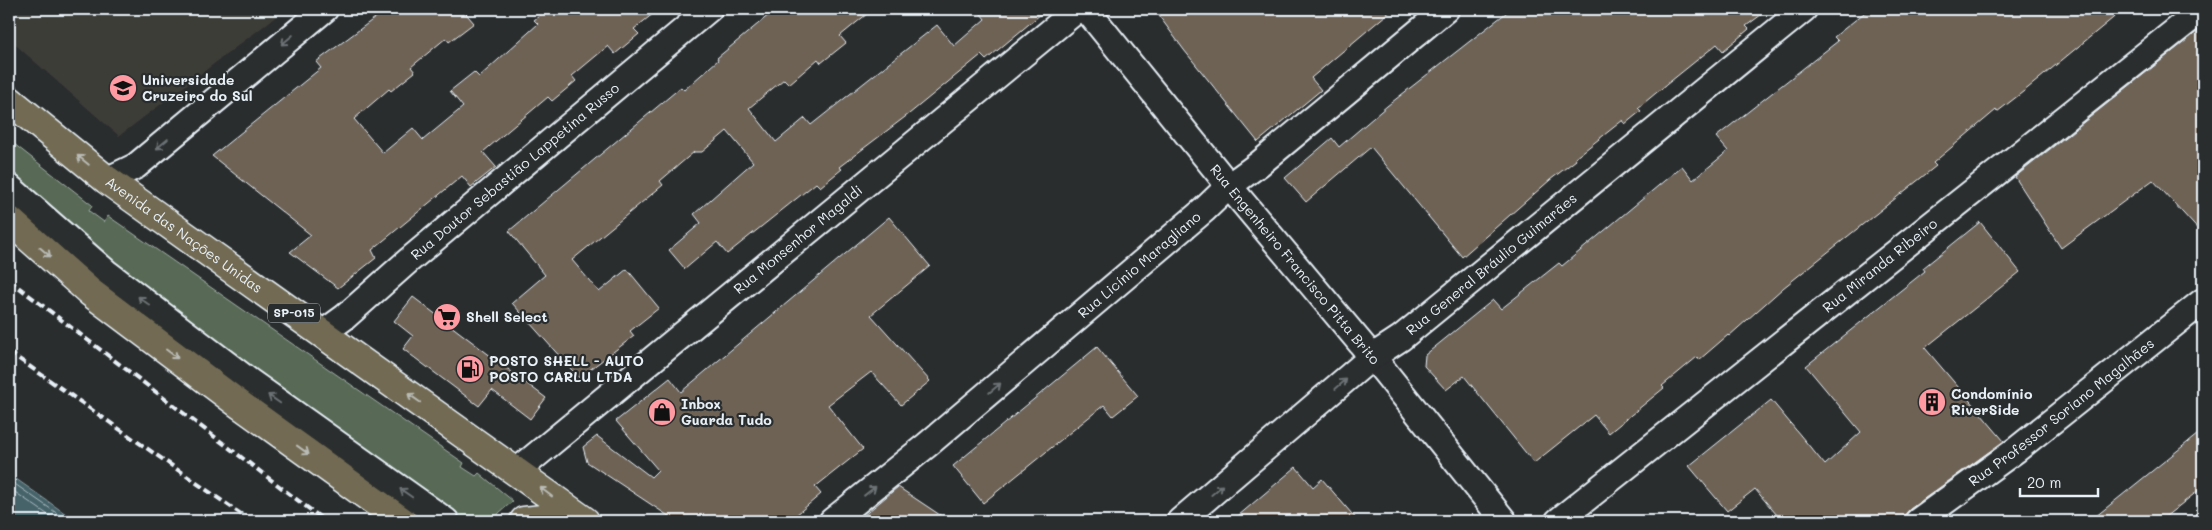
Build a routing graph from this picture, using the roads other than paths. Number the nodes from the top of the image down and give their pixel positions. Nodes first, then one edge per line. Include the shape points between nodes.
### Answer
1 (325, 9) edge
2 (709, 9) edge
3 (1078, 9) edge
4 (1086, 9) edge
5 (1446, 9) edge
6 (1804, 9) edge
7 (2203, 9) edge
8 (9, 100) edge
9 (108, 180) junction
10 (1228, 186) junction
11 (9, 187) edge
12 (9, 220) edge
13 (2203, 301) edge
14 (322, 333) junction
15 (1372, 357) junction
16 (517, 471) junction
17 (402, 521) edge
18 (446, 521) edge
19 (524, 521) edge
20 (562, 521) edge
21 (585, 521) edge
22 (832, 521) edge
23 (1180, 521) edge
24 (1504, 521) edge
25 (1558, 521) edge
26 (1918, 521) edge

1 -> 9 street via 136,166
2 - 14 street, Rua Doutor Sebastião Lappetina Russo
3 - 16 street, Rua Monsenhor Magaldi
4 - 10 street, Rua Engenheiro Francisco Pitta Brito
5 - 10 street, Rua Licínio Maragliano
6 - 15 street, Rua General Bráulio Guimarães via 1408,332
7 - 25 street, Rua Miranda Ribeiro
9 -> 8 highway, Avenida das Nações Unidas / SP-015
9 - 14 highway, Avenida das Nações Unidas / SP-015
10 - 15 street, Rua Engenheiro Francisco Pitta Brito
22 -> 10 street, Rua Licínio Maragliano via 927,445 1204,210
18 -> 11 street via 249,381 146,303
12 -> 17 highway via 90,292
13 - 26 street, Rua Professor Soriano Magalhães via 2016,450
16 -> 14 highway, Avenida das Nações Unidas / SP-015
23 -> 15 street, Rua General Bráulio Guimarães
15 - 24 street, Rua Engenheiro Francisco Pitta Brito
21 -> 16 highway, Avenida das Nações Unidas / SP-015
19 - 20 highway via 552,518

